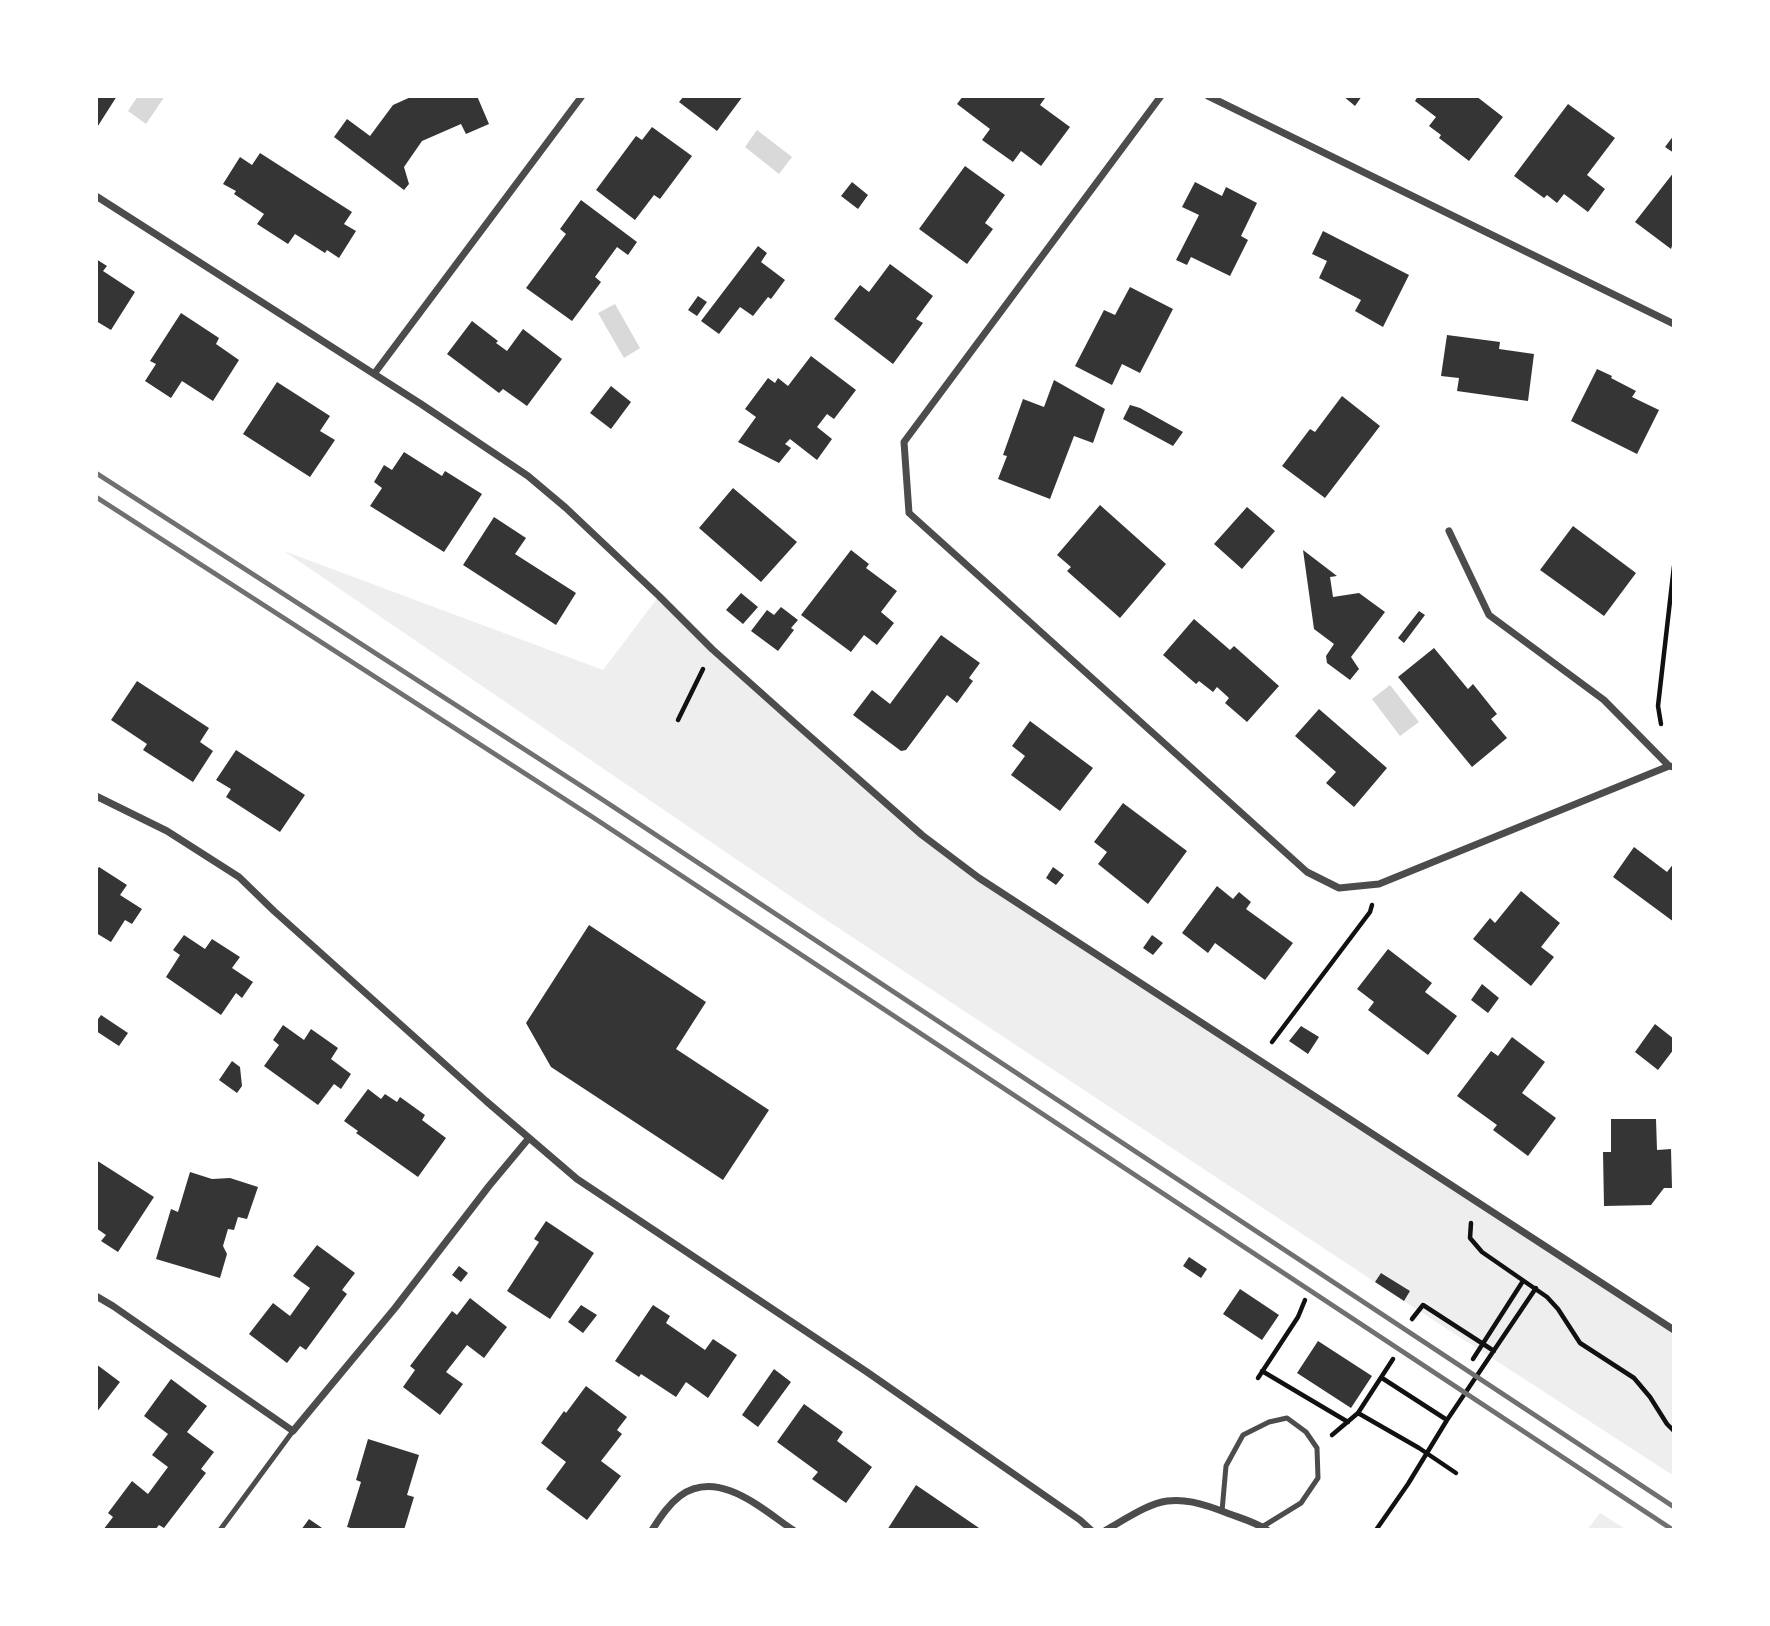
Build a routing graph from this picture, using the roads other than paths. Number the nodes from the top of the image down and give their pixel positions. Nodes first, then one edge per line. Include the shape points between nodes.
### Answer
1 (582, 96) edge
2 (1161, 96) edge
3 (1208, 96) edge
4 (96, 196) edge
5 (1674, 324) edge
6 (374, 374) junction
7 (1449, 531) dead end
8 (1671, 767) edge
9 (96, 796) edge
10 (528, 1138) junction
11 (96, 1296) edge
12 (1674, 1330) edge
13 (293, 1431) junction
14 (1222, 1511) junction
15 (1264, 1528) edge
16 (220, 1530) edge
17 (652, 1530) edge
18 (793, 1530) edge
19 (1091, 1530) edge
20 (1106, 1530) edge

1 - 6 street
2 - 8 street via 904,442 909,513 1307,872 1339,888 1379,884
3 - 5 street
4 - 6 street
6 - 12 street via 528,475 712,649 969,871
7 - 8 street via 1489,615 1604,700
9 - 10 street via 167,831 239,877
10 - 13 street
10 - 19 street via 577,1179 867,1372
11 - 13 street
13 - 16 lane
14 - 15 street
14 - 15 lane via 1226,1466 1243,1436 1269,1422 1287,1419 1306,1432 1317,1448 1318,1478 1301,1503
14 - 20 street via 1168,1499
17 - 18 street via 681,1496 694,1488 717,1486 743,1495

